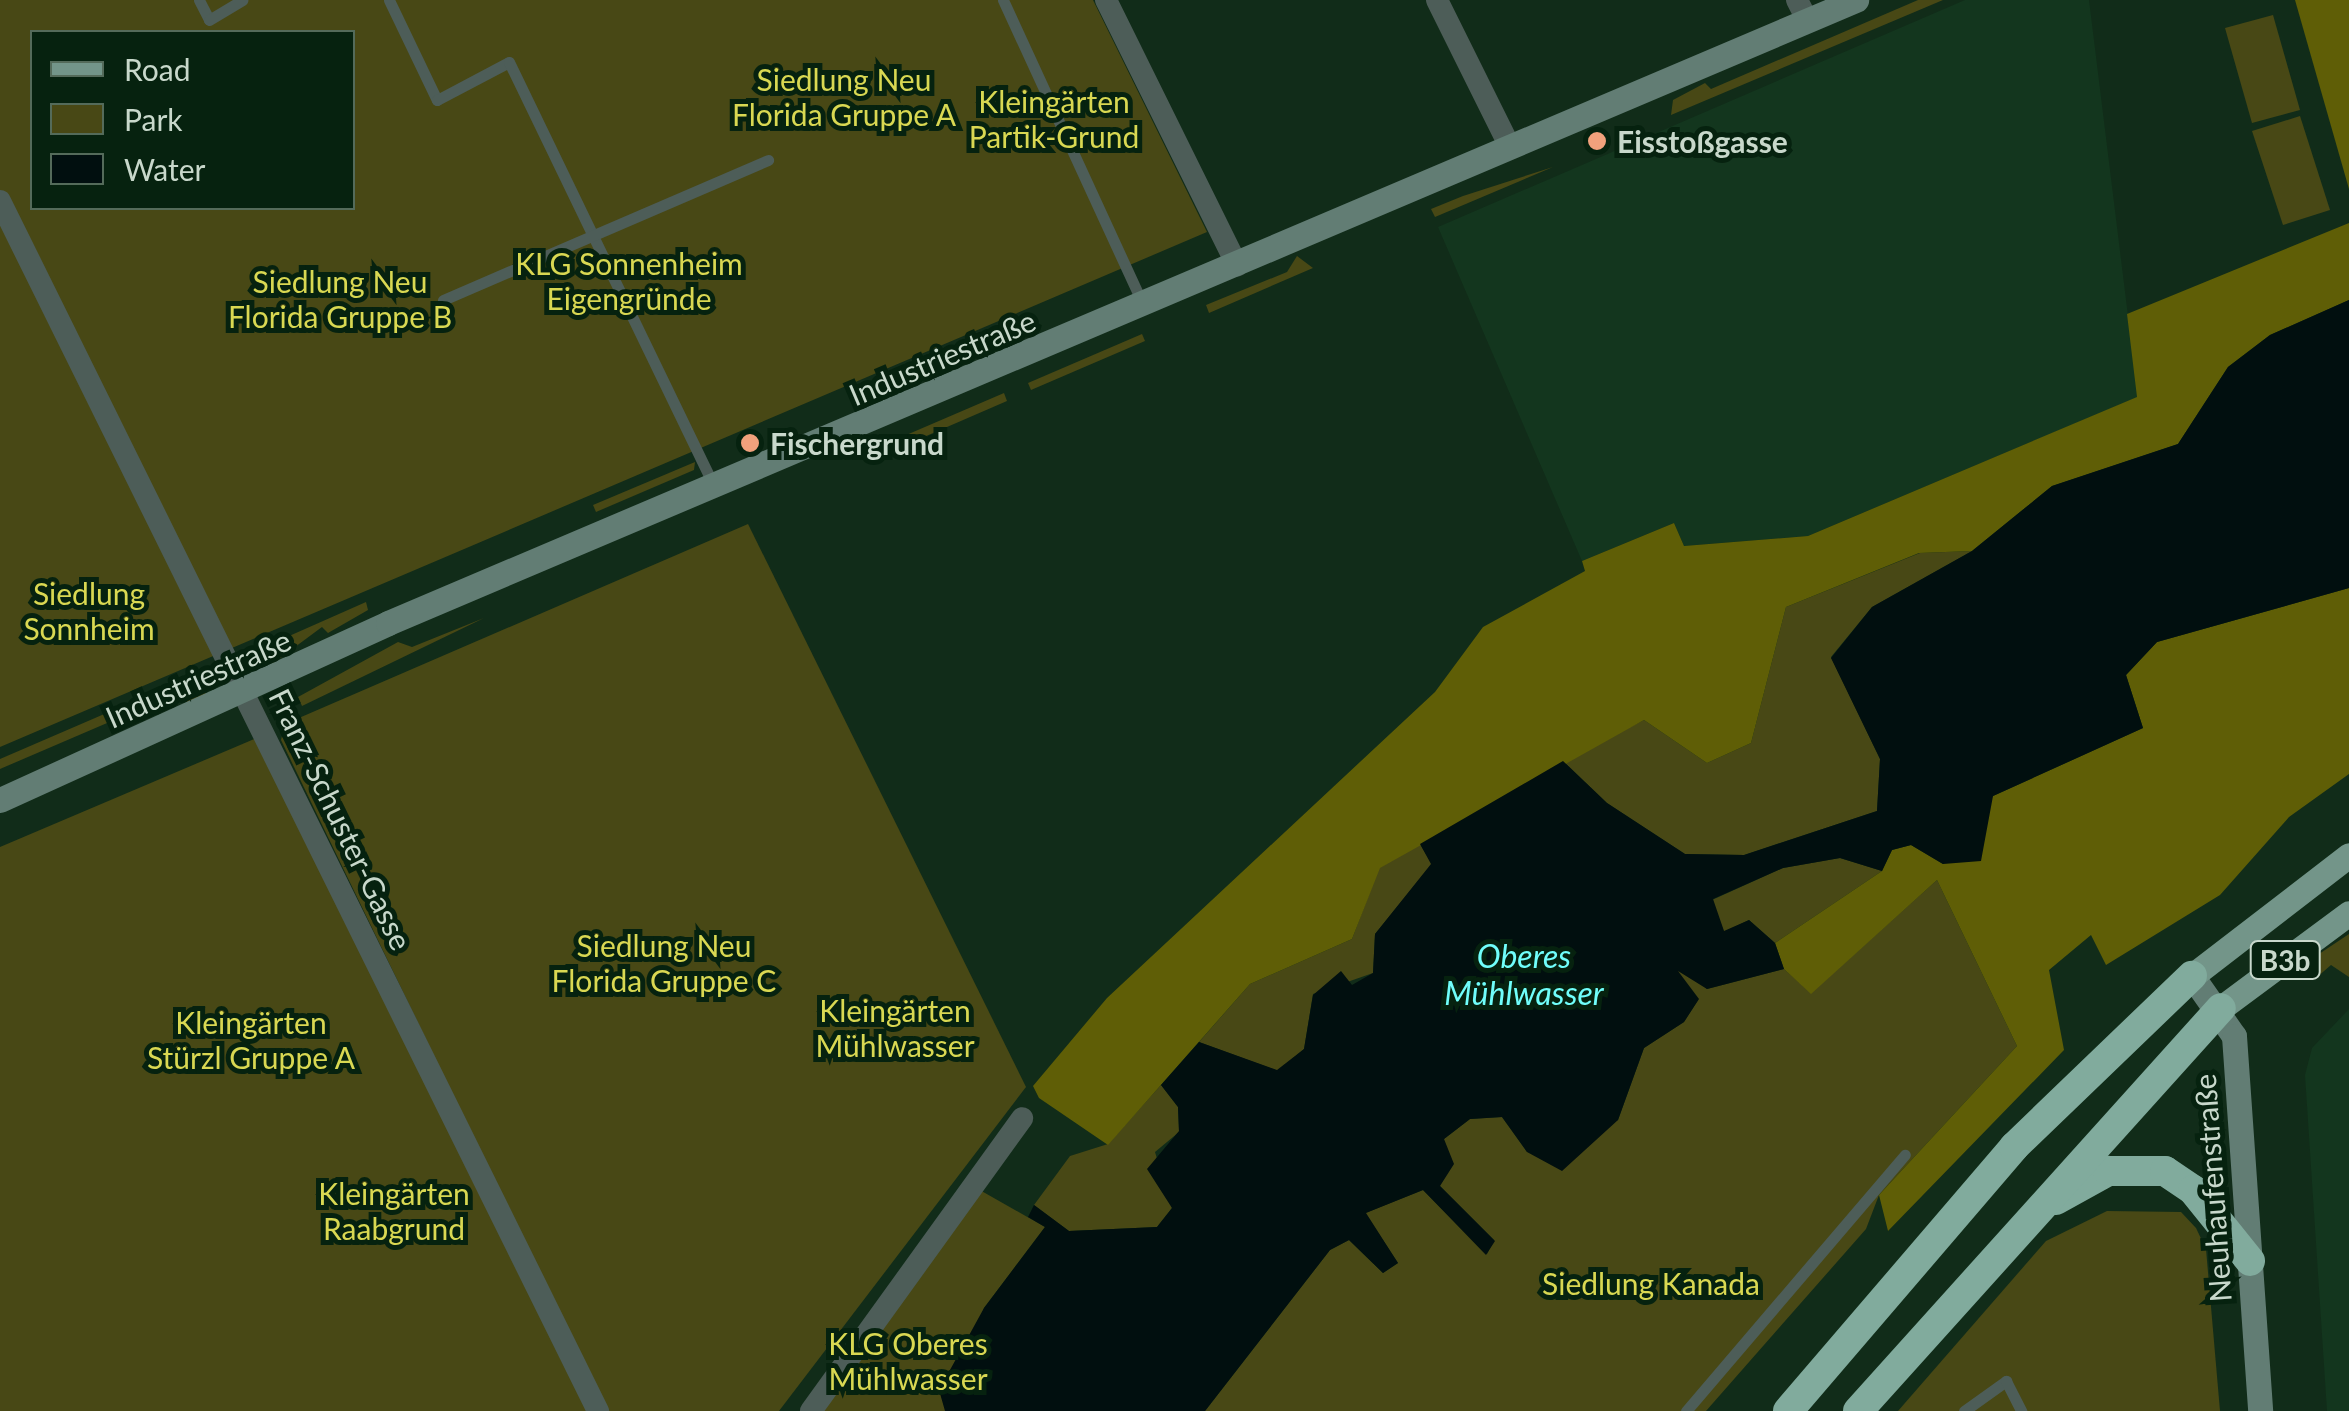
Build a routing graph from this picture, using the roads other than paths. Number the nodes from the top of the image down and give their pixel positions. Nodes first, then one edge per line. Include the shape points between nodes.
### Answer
1 (199, 0) edge
2 (242, 0) edge
3 (389, 0) edge
4 (1003, 0) edge
5 (1106, 0) edge
6 (1437, 0) edge
7 (1856, 0) edge
8 (1802, 10) edge
9 (1510, 147) junction
10 (768, 160) dead end
11 (0, 202) edge
12 (590, 234) junction
13 (1237, 265) junction
14 (443, 300) dead end
15 (1144, 306) junction
16 (716, 489) junction
17 (248, 694) junction
18 (0, 800) edge
19 (2349, 856) edge
20 (2349, 912) edge
21 (2192, 976) junction
22 (2221, 1008) junction
23 (1022, 1118) dead end
24 (1905, 1155) dead end
25 (2002, 1242) junction
26 (2250, 1261) junction
27 (598, 1411) edge
28 (811, 1411) edge
29 (1686, 1411) edge
30 (1788, 1411) edge
31 (1858, 1411) edge
32 (1964, 1411) edge
33 (2021, 1411) edge
34 (2260, 1411) edge

1 - 2 lane via 209,20
3 - 12 lane via 437,100 508,62
4 - 15 lane
5 - 13 street
6 - 9 street
7 - 8 street, Industriestraße
8 - 9 street, Industriestraße
9 - 13 street, Industriestraße
10 - 12 lane
11 - 17 street, Franz-Schuster-Gasse
12 - 14 lane
12 - 16 lane
13 - 15 street, Industriestraße
15 - 16 street, Industriestraße
16 - 17 street, Industriestraße via 388,624
17 - 18 street, Industriestraße
17 - 27 street, Franz-Schuster-Gasse
19 - 21 main road, B3b
20 - 22 main road, B3b
21 - 22 street, Neuhaufenstraße
21 - 30 highway via 2014,1147
22 - 25 highway
22 - 26 street, Neuhaufenstraße via 2234,1036
23 - 28 street
24 - 29 lane
25 - 26 highway via 2092,1177 2128,1167 2183,1180
25 - 31 highway
26 - 34 street, Neuhaufenstraße
32 - 33 lane via 2006,1381

